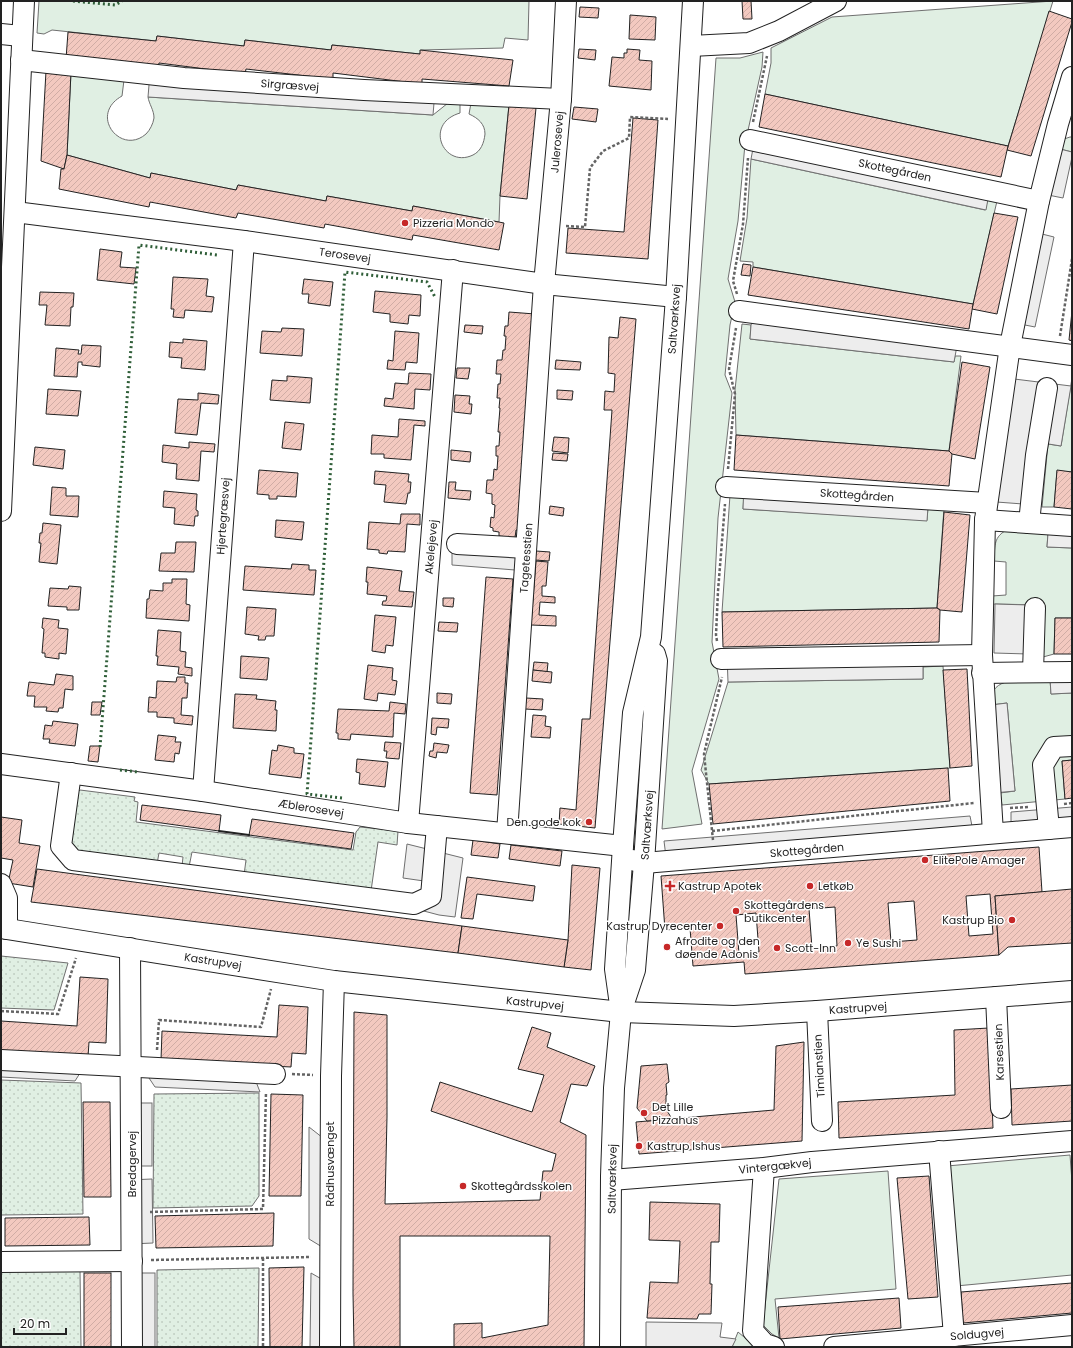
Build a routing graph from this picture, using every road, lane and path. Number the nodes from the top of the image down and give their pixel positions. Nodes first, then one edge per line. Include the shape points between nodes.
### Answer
1 (24, 1) edge
2 (566, 1) edge
3 (693, 1) edge
4 (836, 1) edge
5 (1, 34) edge
6 (21, 36) junction
7 (765, 37) junction
8 (691, 46) junction
9 (21, 60) junction
10 (1072, 76) edge
11 (561, 99) junction
12 (687, 120) junction
13 (1065, 126) edge
14 (750, 140) junction
15 (9, 163) edge
16 (1039, 201) junction
17 (15, 212) junction
18 (550, 225) junction
19 (244, 241) junction
20 (1072, 259) edge
21 (453, 270) junction
22 (544, 284) junction
23 (676, 297) junction
24 (739, 311) junction
25 (5, 327) edge
26 (1010, 346) junction
27 (1065, 354) edge
28 (1047, 388) dead end
29 (2, 487) edge
30 (726, 487) junction
31 (1, 511) edge
32 (986, 512) junction
33 (1030, 523) junction
34 (1072, 526) edge
35 (458, 544) dead end
36 (526, 548) junction
37 (1035, 608) dead end
38 (651, 637) junction
39 (721, 658) junction
40 (982, 664) junction
41 (1033, 672) junction
42 (1072, 672) edge
43 (1072, 746) edge
44 (1, 764) edge
45 (71, 773) junction
46 (203, 791) junction
47 (991, 801) junction
48 (408, 823) junction
49 (437, 826) junction
50 (1072, 827) edge
51 (1049, 829) junction
52 (712, 831) junction
53 (507, 833) junction
54 (993, 833) junction
55 (622, 852) junction
56 (715, 858) junction
57 (644, 863) junction
58 (1, 884) edge
59 (4, 928) edge
60 (82, 940) junction
61 (130, 948) junction
62 (276, 971) junction
63 (334, 981) junction
64 (1072, 991) edge
65 (996, 997) junction
66 (1, 1011) edge
67 (817, 1011) junction
68 (621, 1012) junction
69 (1, 1060) edge
70 (132, 1067) junction
71 (156, 1068) junction
72 (271, 1073) junction
73 (330, 1076) junction
74 (1001, 1108) dead end
75 (822, 1121) dead end
76 (1072, 1141) edge
77 (939, 1151) junction
78 (764, 1168) junction
79 (611, 1180) junction
80 (132, 1212) junction
81 (330, 1257) junction
82 (263, 1258) junction
83 (132, 1260) junction
84 (1, 1262) edge
85 (1072, 1325) edge
86 (965, 1339) edge
87 (132, 1347) edge
88 (263, 1347) edge
89 (330, 1347) edge
90 (610, 1347) edge
91 (774, 1347) edge
92 (834, 1347) edge

1 - 6 street
2 - 11 street, Julerosevej
3 - 8 street, Saltværksvej
4 - 7 street
5 - 6 street
6 - 9 street
7 - 8 street via 749,43
7 - 14 path via 768,53
8 - 12 street, Saltværksvej
9 - 11 street, Sirgræsvej via 184,78
9 - 15 street
10 - 13 street
11 - 18 street, Julerosevej
12 - 18 path via 630,117 628,138 603,151 590,168 585,227
12 - 23 street, Saltværksvej
13 - 16 street
14 - 16 street, Skottegården
14 - 24 path via 743,224 733,281 740,301
15 - 17 street
16 - 26 street
17 - 19 street, Terosevej
17 - 25 street
18 - 22 street, Julerosevej
19 - 21 street, Terosevej
19 - 46 street, Hjertegræsvej
20 - 27 path
21 - 22 street, Terosevej
21 - 48 street, Akelejevej
22 - 23 street, Terosevej
22 - 36 street, Tagetesstien
23 - 38 street, Saltværksvej
24 - 26 street
24 - 30 path via 729,369 735,394
25 - 29 street
26 - 27 street
26 - 32 street
28 - 33 street via 1036,455
29 - 31 street
30 - 32 street, Skottegården
30 - 39 path via 716,628
32 - 33 street, Skottegården
32 - 40 street
33 - 34 street, Skottegården
35 - 36 street
36 - 53 street, Tagetesstien
37 - 41 street
38 - 55 street, Saltværksvej via 633,713
38 - 57 street, Saltværksvej via 657,661
39 - 40 street
39 - 52 path via 722,680 704,754
40 - 41 street
40 - 47 street
41 - 42 street
43 - 51 street via 1054,747 1043,766
44 - 45 street, Æblerosevej
45 - 46 street, Æblerosevej
45 - 49 street via 62,846 73,860 414,904 431,896
46 - 48 street, Æblerosevej
47 - 52 path
47 - 54 street
48 - 49 street, Æblerosevej
49 - 53 street, Æblerosevej
50 - 51 street, Skottegården
51 - 54 street, Skottegården
52 - 56 path
53 - 55 street, Æblerosevej
54 - 56 street, Skottegården
55 - 57 street, Skottegården
55 - 68 street, Saltværksvej via 616,969
56 - 57 street, Skottegården
57 - 68 street, Saltværksvej via 635,970
58 - 59 street via 8,898
59 - 60 street, Kastrupvej
60 - 61 street, Kastrupvej
60 - 66 path via 58,1014
61 - 62 street, Kastrupvej
61 - 70 street, Bredagervej
62 - 63 street, Kastrupvej
62 - 71 path via 261,1027 159,1020
63 - 68 street, Kastrupvej
63 - 73 street, Rådhusvænget
64 - 65 street, Kastrupvej
65 - 67 street, Kastrupvej
65 - 74 street, Karsestien
67 - 68 street, Kastrupvej via 734,1016
67 - 75 street, Timianstien
68 - 79 street, Saltværksvej via 614,1088
69 - 70 street
70 - 71 street
70 - 80 street, Bredagervej
71 - 72 street
72 - 73 path
72 - 80 path via 263,1210
73 - 81 street, Rådhusvænget
76 - 77 street, Vintergækvej
77 - 78 street, Vintergækvej
77 - 86 street
78 - 79 street, Vintergækvej
78 - 91 street via 753,1331 766,1344
79 - 90 street, Saltværksvej
80 - 83 street, Bredagervej
81 - 82 path
81 - 89 street, Rådhusvænget
82 - 83 path
82 - 88 path
83 - 84 street
83 - 87 street, Bredagervej
85 - 86 street, Soldugvej
86 - 92 street, Soldugvej

